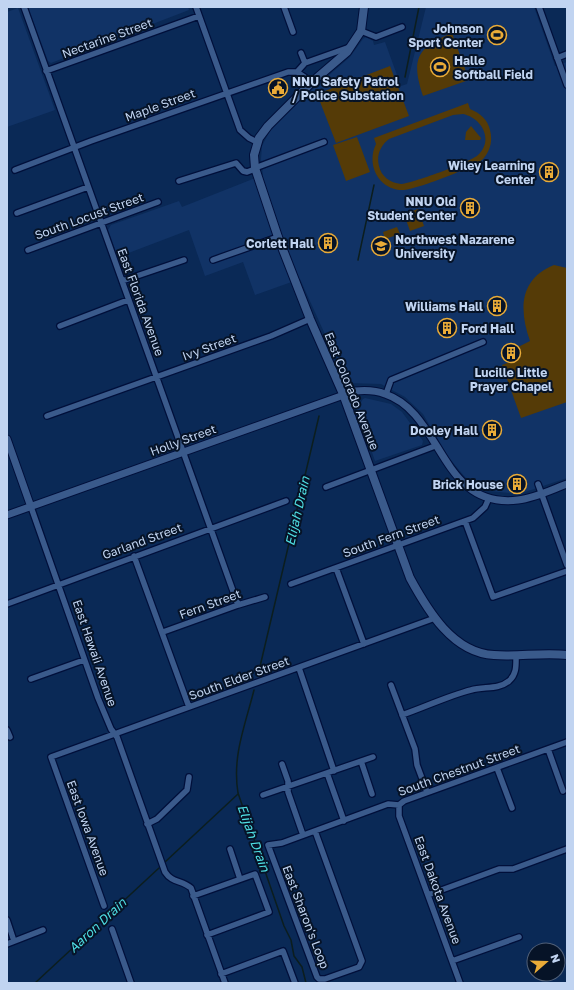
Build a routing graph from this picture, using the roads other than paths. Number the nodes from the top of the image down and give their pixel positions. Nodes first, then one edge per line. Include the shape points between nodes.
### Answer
1 (24, 7) edge
2 (196, 7) edge
3 (284, 7) edge
4 (364, 7) edge
5 (538, 7) edge
6 (199, 16) junction
7 (402, 27) dead end
8 (361, 31) junction
9 (293, 32) dead end
10 (350, 47) junction
11 (301, 53) dead end
12 (567, 54) edge
13 (557, 58) junction
14 (305, 63) junction
15 (46, 72) junction
16 (297, 72) junction
17 (312, 82) junction
18 (567, 85) edge
19 (226, 93) junction
20 (257, 142) junction
21 (324, 142) dead end
22 (74, 148) junction
23 (255, 168) junction
24 (15, 170) dead end
25 (179, 181) dead end
26 (88, 186) junction
27 (158, 202) dead end
28 (17, 213) dead end
29 (100, 224) junction
30 (278, 237) junction
31 (28, 250) dead end
32 (184, 260) dead end
33 (213, 260) dead end
34 (122, 281) junction
35 (128, 300) junction
36 (310, 319) junction
37 (60, 326) dead end
38 (483, 342) dead end
39 (157, 377) junction
40 (343, 394) junction
41 (386, 394) junction
42 (47, 416) dead end
43 (7, 439) edge
44 (435, 446) junction
45 (184, 452) junction
46 (370, 470) junction
47 (538, 484) dead end
48 (567, 484) edge
49 (326, 487) dead end
50 (542, 494) junction
51 (489, 498) junction
52 (286, 501) dead end
53 (31, 507) junction
54 (7, 515) edge
55 (466, 521) junction
56 (210, 528) junction
57 (398, 545) junction
58 (134, 556) junction
59 (567, 565) edge
60 (336, 568) junction
61 (567, 571) edge
62 (59, 584) junction
63 (291, 584) dead end
64 (265, 597) dead end
65 (7, 604) edge
66 (238, 605) junction
67 (435, 618) junction
68 (163, 632) junction
69 (364, 644) junction
70 (516, 655) junction
71 (567, 655) edge
72 (84, 660) junction
73 (299, 668) junction
74 (31, 679) dead end
75 (391, 686) dead end
76 (189, 707) junction
77 (402, 715) junction
78 (7, 730) edge
79 (114, 734) junction
80 (10, 737) dead end
81 (567, 742) edge
82 (548, 749) junction
83 (51, 757) joint
84 (373, 757) dead end
85 (361, 761) junction
86 (282, 764) dead end
87 (497, 768) junction
88 (334, 771) junction
89 (327, 773) junction
90 (189, 777) dead end
91 (288, 787) junction
92 (563, 791) dead end
93 (427, 792) junction
94 (263, 794) dead end
95 (372, 794) dead end
96 (400, 804) junction
97 (512, 808) dead end
98 (344, 821) junction
99 (147, 824) junction
100 (315, 831) junction
101 (303, 835) junction
102 (268, 845) joint
103 (230, 849) dead end
104 (567, 849) edge
105 (240, 879) junction
106 (428, 895) junction
107 (193, 896) junction
108 (104, 906) dead end
109 (7, 920) edge
110 (112, 929) dead end
111 (43, 930) dead end
112 (207, 935) junction
113 (519, 937) dead end
114 (14, 941) junction
115 (7, 944) edge
116 (452, 961) junction
117 (221, 974) junction
118 (131, 983) edge
119 (224, 983) edge
120 (295, 983) edge
121 (460, 983) edge

1 - 15 street, East Florida Avenue
2 - 6 street
3 - 9 street
4 - 8 main road
5 - 13 street
6 - 15 street, Nectarine Street
6 - 19 street
7 - 8 street via 376,37
8 - 10 main road
10 - 14 street
10 - 17 main road
11 - 14 street
12 - 13 street
13 - 18 street
14 - 16 street
15 - 22 street, East Florida Avenue
16 - 17 street
16 - 19 street, Maple Street via 288,72
17 - 20 main road via 268,126
19 - 20 street via 240,130
19 - 22 street, Maple Street
20 - 23 main road
21 - 23 street
22 - 24 street, Maple Street
22 - 26 street, East Florida Avenue
23 - 25 street via 247,172 236,163 230,164
23 - 30 main road, East Colorado Avenue
26 - 28 street
26 - 29 street, East Florida Avenue
27 - 29 street, South Locust Street
29 - 31 street, South Locust Street
29 - 34 street, East Florida Avenue
30 - 33 street
30 - 36 main road, East Colorado Avenue
32 - 34 street
34 - 35 street, East Florida Avenue
35 - 37 street
35 - 39 street, East Florida Avenue
36 - 39 street, Ivy Street via 271,336
36 - 40 main road, East Colorado Avenue
38 - 41 street via 391,380
39 - 42 street, Ivy Street
39 - 45 street, East Florida Avenue
40 - 41 street, Holly Street via 370,390
40 - 45 street, Holly Street
40 - 46 main road, East Colorado Avenue
41 - 44 street, Holly Street via 403,404 416,417
43 - 53 street, East Hawaii Avenue
44 - 46 street
44 - 51 street, Holly Street via 464,485
45 - 53 street, Holly Street
45 - 56 street, East Florida Avenue
46 - 49 street
46 - 57 main road, East Colorado Avenue
47 - 50 street
48 - 50 street
50 - 51 street via 518,500
50 - 59 street
51 - 55 street, South Fern Street via 479,514
52 - 56 street, Garland Street
53 - 54 street, Holly Street
53 - 62 street, East Hawaii Avenue
55 - 57 street, South Fern Street
55 - 61 street via 493,598
56 - 58 street, Garland Street
56 - 66 street, East Florida Avenue
57 - 60 street, South Fern Street
57 - 67 main road, East Colorado Avenue via 410,578
58 - 62 street, Garland Street
58 - 68 street
60 - 63 street, South Fern Street
60 - 69 street
62 - 65 street, Garland Street
62 - 72 street, East Hawaii Avenue
64 - 66 street, Fern Street
66 - 68 street, Fern Street
67 - 69 street, South Elder Street
67 - 70 main road, East Colorado Avenue via 456,640 474,651 495,656
68 - 76 street
69 - 73 street, South Elder Street
70 - 71 main road, East Colorado Avenue
70 - 77 street via 516,670 509,681 492,688 468,691
72 - 74 street
72 - 79 street, East Hawaii Avenue
73 - 76 street, South Elder Street
73 - 88 street
75 - 77 street
76 - 79 street, South Elder Street
77 - 93 street
78 - 80 street
79 - 83 street, South Elder Street
79 - 99 street, East Hawaii Avenue
81 - 82 street, South Chestnut Street
82 - 87 street, South Chestnut Street
82 - 92 street
83 - 108 street, East Iowa Avenue
84 - 85 street
85 - 88 street
85 - 95 street
86 - 91 street
87 - 93 street, South Chestnut Street
87 - 97 street
88 - 89 street
89 - 91 street
89 - 98 street
90 - 99 street via 186,790 157,819
91 - 94 street
91 - 101 street
93 - 96 street, South Chestnut Street
96 - 98 street, South Chestnut Street via 388,804
96 - 106 street, East Dakota Avenue via 399,816
98 - 100 street, South Chestnut Street
99 - 107 street, East Hawaii Avenue via 168,878 185,883
100 - 101 street, South Chestnut Street
100 - 102 street, East Sharon's Loop via 362,961 359,967 325,979 316,977
101 - 102 street, South Chestnut Street
103 - 105 street
104 - 106 street via 513,868 499,869
105 - 107 street
105 - 112 street via 255,874 269,912
106 - 116 street, East Dakota Avenue
107 - 112 street
109 - 114 street
110 - 118 street
111 - 114 street
112 - 117 street
113 - 116 street
114 - 115 street
116 - 121 street, East Dakota Avenue
117 - 119 street
117 - 120 street via 283,951

